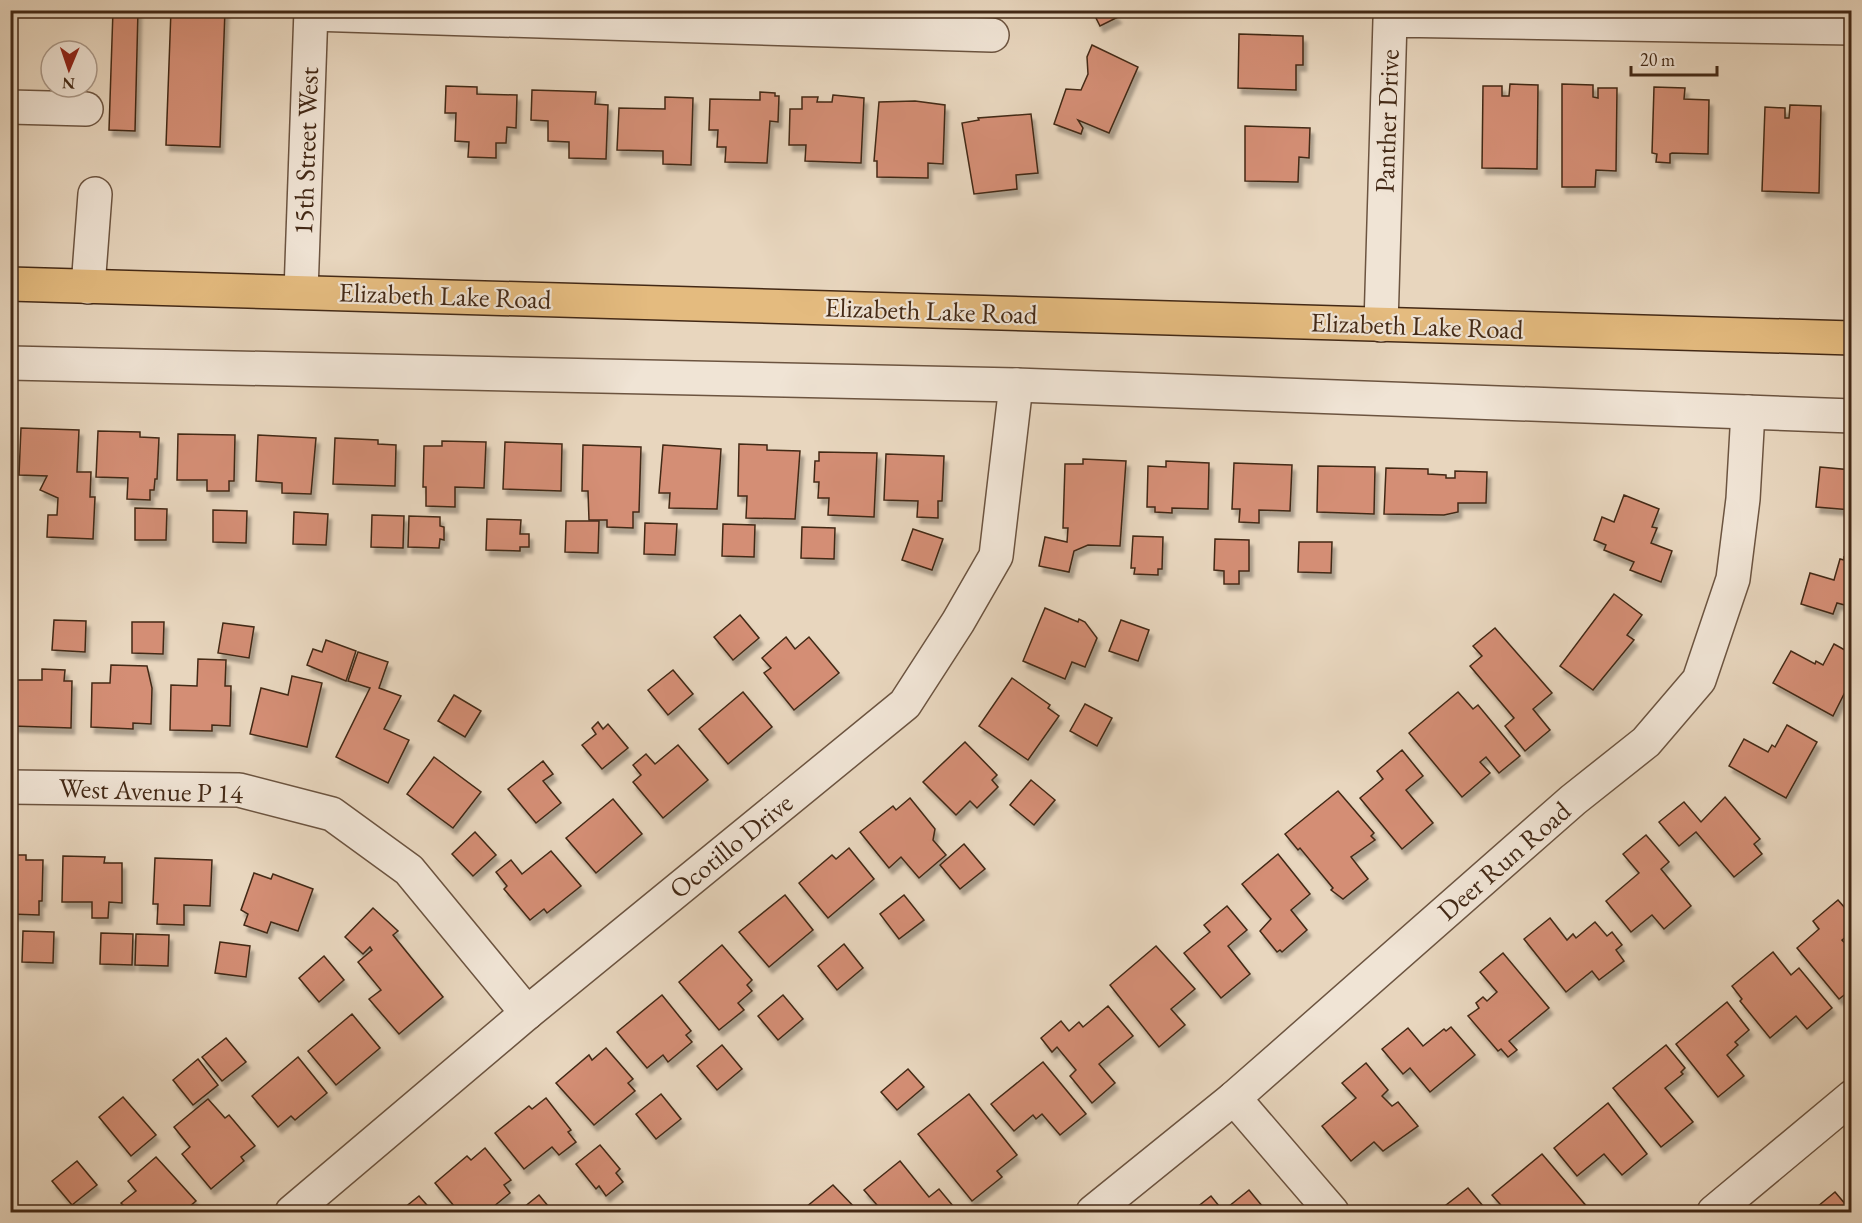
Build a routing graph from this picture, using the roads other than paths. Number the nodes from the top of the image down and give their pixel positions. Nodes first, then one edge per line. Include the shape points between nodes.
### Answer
1 (311, 12) edge
2 (1851, 28) edge
3 (992, 35) dead end
4 (10, 107) edge
5 (86, 109) dead end
6 (95, 194) dead end
7 (10, 284) edge
8 (88, 287) junction
9 (301, 292) junction
10 (1381, 325) junction
11 (1851, 338) edge
12 (10, 363) edge
13 (1016, 385) junction
14 (1748, 412) junction
15 (1851, 416) edge
16 (10, 787) edge
17 (527, 1013) junction
18 (1851, 1097) edge
19 (1234, 1098) junction
20 (292, 1212) edge
21 (1093, 1212) edge
22 (1332, 1212) edge
23 (1713, 1212) edge

1 - 3 street
1 - 9 street, 15th Street West
2 - 10 street, Panther Drive via 1390,20
4 - 5 street
6 - 8 street
7 - 8 main road, Elizabeth Lake Road
8 - 9 main road, Elizabeth Lake Road
9 - 10 main road, Elizabeth Lake Road
10 - 11 main road, Elizabeth Lake Road
12 - 13 street
13 - 14 street
13 - 17 street, Ocotillo Drive via 996,556 905,704
14 - 15 street
14 - 19 street, Deer Run Road via 1733,579 1699,680 1646,742 1573,800
16 - 17 street, West Avenue P 14 via 239,790 332,814 409,870
17 - 20 street, Ocotillo Drive
18 - 23 street
19 - 21 street, Deer Run Road
19 - 22 street

